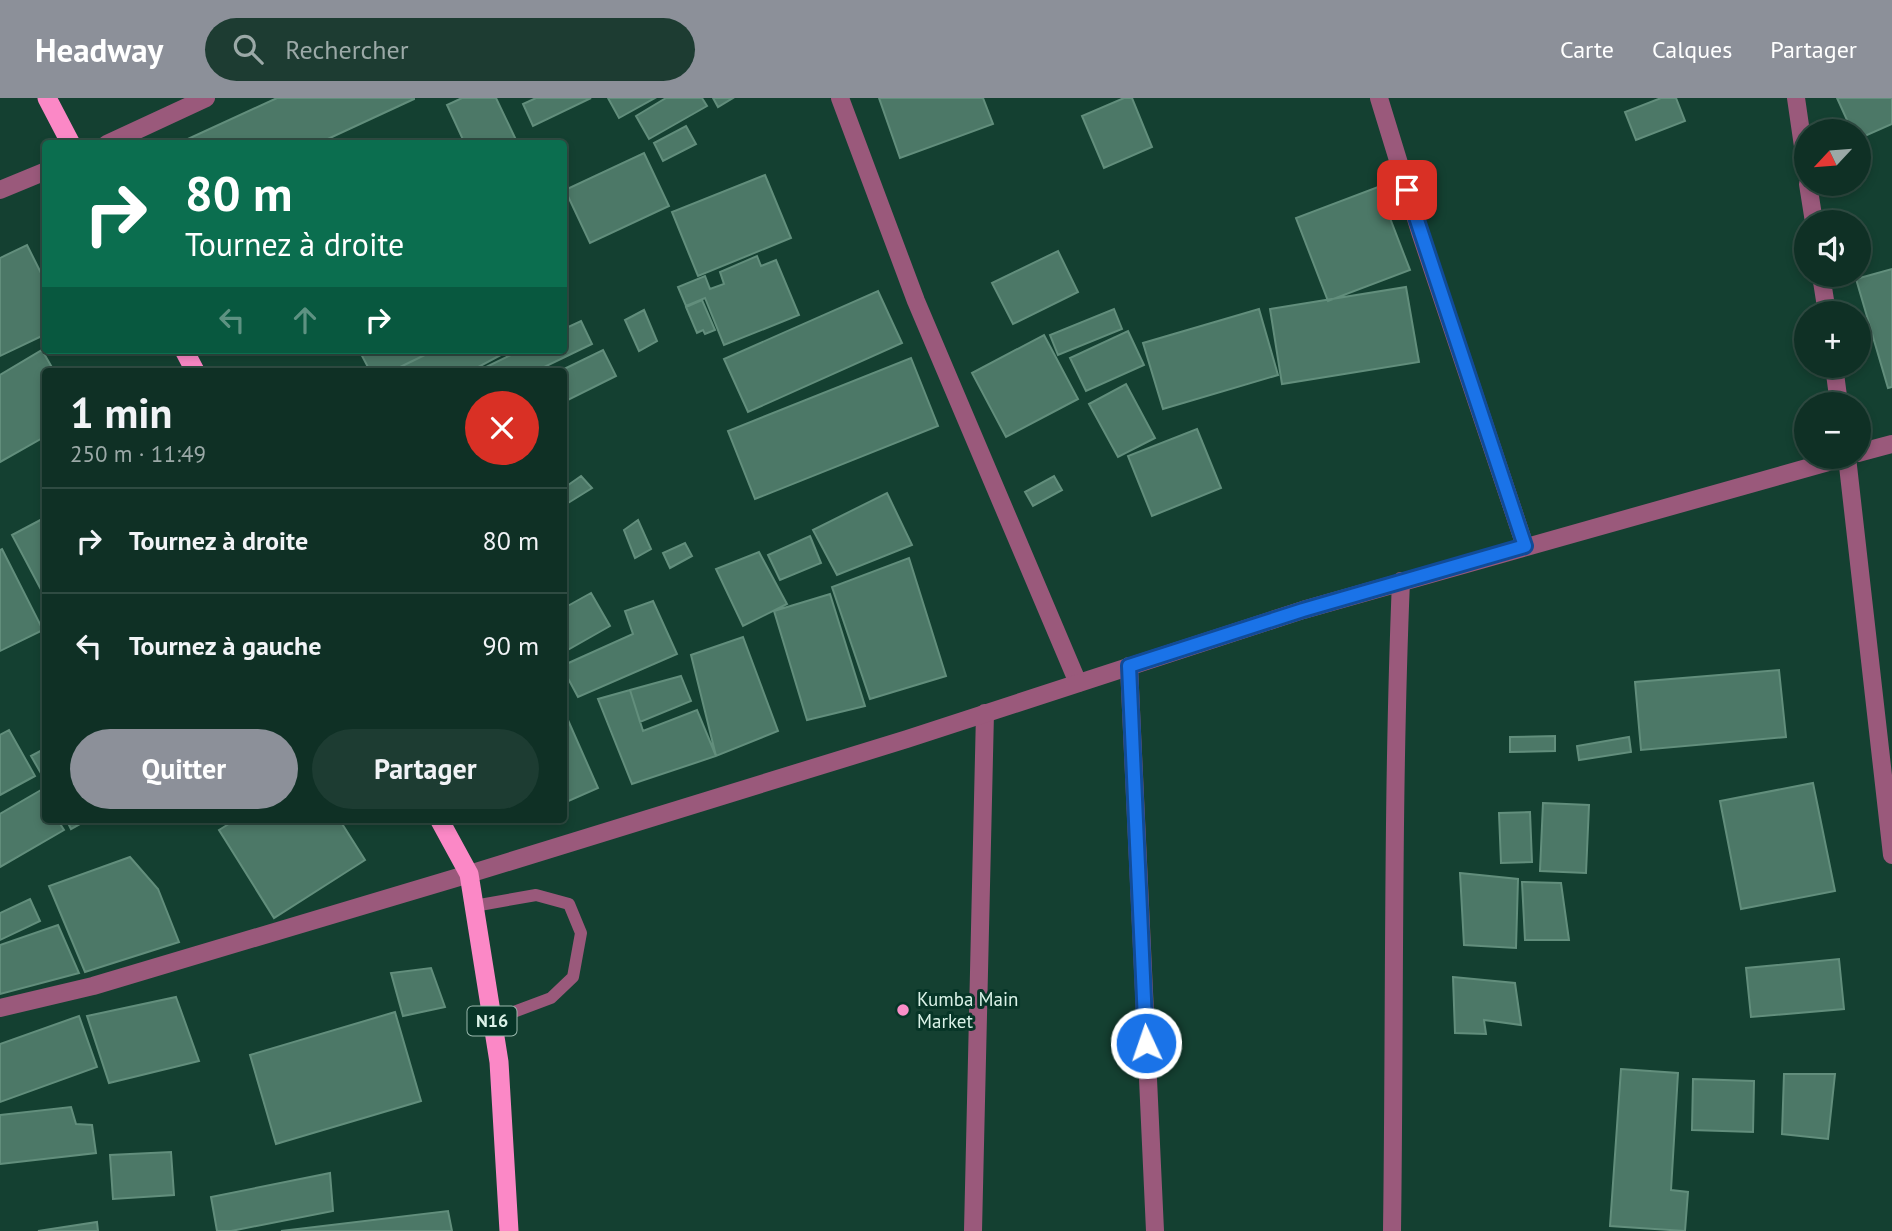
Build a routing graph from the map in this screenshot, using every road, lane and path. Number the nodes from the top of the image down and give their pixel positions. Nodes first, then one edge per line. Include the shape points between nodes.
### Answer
1 (47, 98) edge
2 (206, 98) edge
3 (840, 98) edge
4 (1379, 98) edge
5 (1796, 98) edge
6 (1799, 119) edge
7 (69, 140) edge
8 (116, 140) edge
9 (42, 173) edge
10 (0, 190) edge
11 (1892, 444) edge
12 (1871, 450) edge
13 (1803, 469) edge
14 (1847, 469) edge
15 (1525, 546) junction
16 (1401, 581) junction
17 (1129, 666) junction
18 (1078, 683) junction
19 (985, 713) junction
20 (441, 823) edge
21 (1892, 855) edge
22 (469, 874) junction
23 (474, 906) junction
24 (0, 1008) edge
25 (492, 1020) junction
26 (509, 1231) edge
27 (973, 1231) edge
28 (1155, 1231) edge
29 (1392, 1231) edge

1 - 7 highway
2 - 8 street
3 - 18 street via 916,301
4 - 15 street
5 - 6 street
9 - 10 street
11 - 12 street
13 - 15 street
14 - 21 street
15 - 16 street
16 - 17 street
16 - 29 street via 1395,715
17 - 18 street
17 - 28 street
18 - 19 street
19 - 22 street
19 - 27 street
20 - 22 highway, N16
22 - 23 highway, N16
22 - 24 street
23 - 25 highway, N16
23 - 25 lane via 536,895 569,904 581,933 572,977 551,998
25 - 26 highway, N16 via 499,1062

